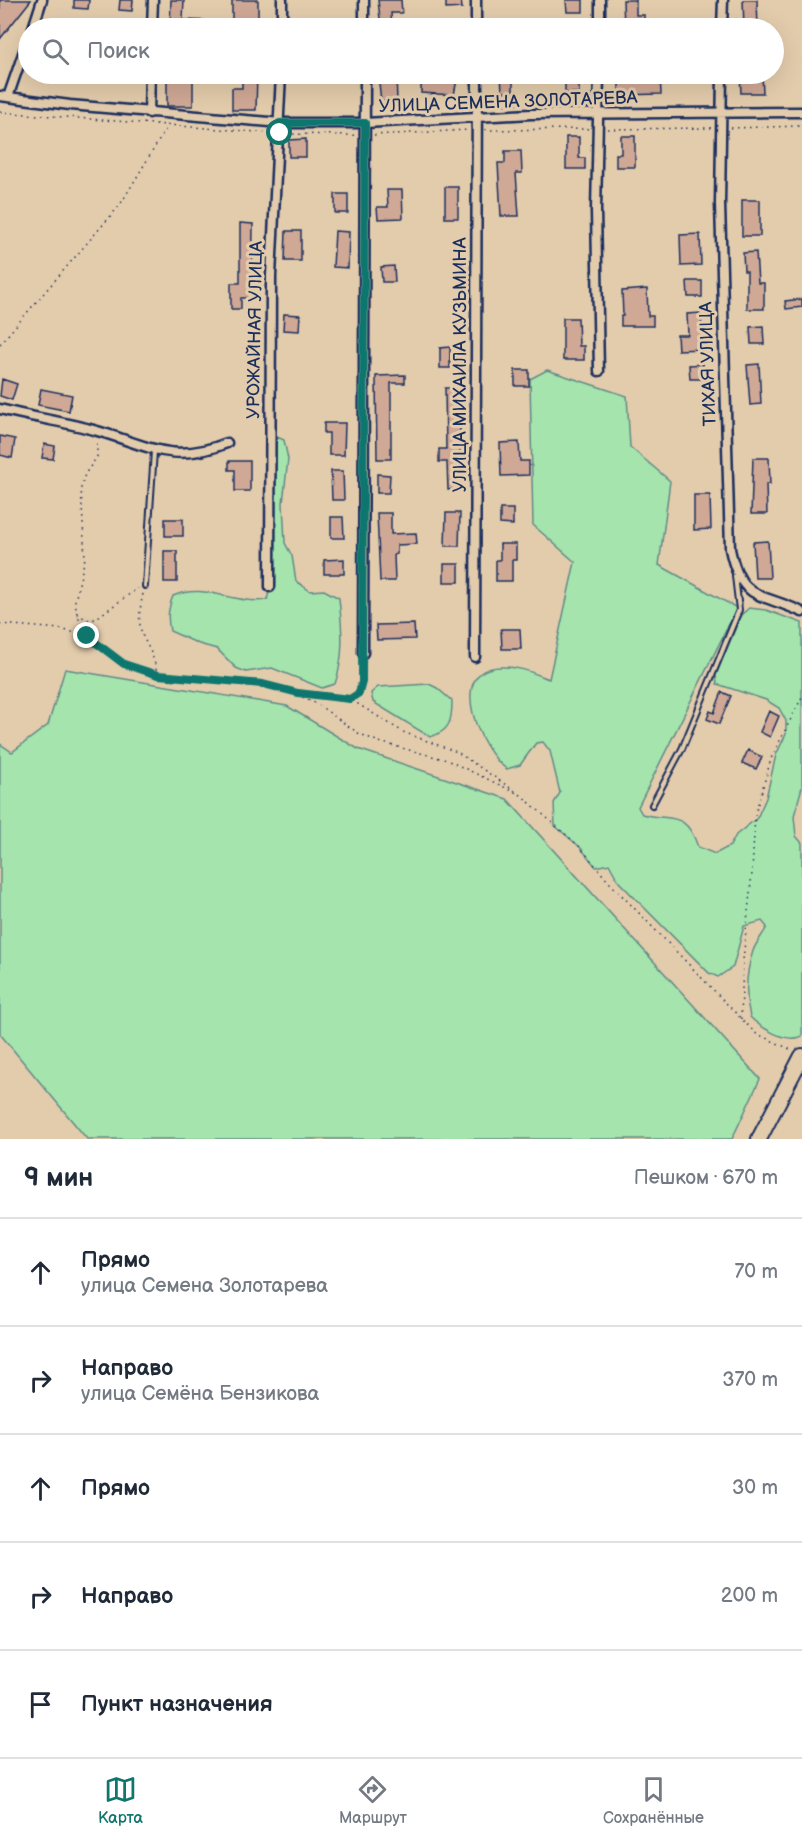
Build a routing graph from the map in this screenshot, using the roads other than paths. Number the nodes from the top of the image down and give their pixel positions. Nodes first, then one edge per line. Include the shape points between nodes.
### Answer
1 (42, 0) edge
2 (153, 0) edge
3 (282, 0) edge
4 (364, 0) edge
5 (476, 0) edge
6 (600, 0) edge
7 (723, 0) edge
8 (36, 18) edge
9 (152, 18) edge
10 (282, 18) edge
11 (364, 18) edge
12 (476, 18) edge
13 (600, 18) edge
14 (722, 18) edge
15 (18, 63) edge
16 (150, 84) edge
17 (281, 84) edge
18 (365, 84) edge
19 (477, 84) edge
20 (599, 84) edge
21 (722, 84) edge
22 (4, 96) edge
23 (802, 112) edge
24 (149, 113) junction
25 (722, 114) junction
26 (598, 115) junction
27 (477, 116) junction
28 (280, 123) junction
29 (365, 123) junction
30 (599, 371) dead end
31 (0, 409) edge
32 (227, 443) dead end
33 (154, 451) junction
34 (735, 573) junction
35 (145, 586) road end
36 (270, 587) dead end
37 (802, 612) edge
38 (363, 653) road end
39 (475, 657) dead end
40 (652, 805) dead end
41 (802, 1057) edge
42 (759, 1139) edge

1 - 8 street
2 - 9 street
3 - 10 street
4 - 11 street
5 - 12 street
6 - 13 street
7 - 14 street
15 - 22 street
16 - 24 street
17 - 28 street, УРОЖАЙНАЯ УЛИЦА
18 - 29 street
19 - 27 street, УЛИЦА МИХАИЛА КУЗЬМИНА
20 - 26 street
21 - 25 street, ТИХАЯ УЛИЦА
22 - 24 street, УЛИЦА СЕМЕНА ЗОЛОТАРЕВА
23 - 25 street, УЛИЦА СЕМЕНА ЗОЛОТАРЕВА
24 - 28 street, УЛИЦА СЕМЕНА ЗОЛОТАРЕВА
25 - 26 street, УЛИЦА СЕМЕНА ЗОЛОТАРЕВА
25 - 34 street, ТИХАЯ УЛИЦА via 722,305 730,549
26 - 27 street, УЛИЦА СЕМЕНА ЗОЛОТАРЕВА
26 - 30 street
27 - 29 street, УЛИЦА СЕМЕНА ЗОЛОТАРЕВА
27 - 39 street, УЛИЦА МИХАИЛА КУЗЬМИНА
28 - 29 street, УЛИЦА СЕМЕНА ЗОЛОТАРЕВА
28 - 36 street, УРОЖАЙНАЯ УЛИЦА via 271,276
29 - 38 street
31 - 33 street via 90,429
32 - 33 street via 186,454
33 - 35 lane
34 - 37 street via 751,591
34 - 40 lane via 739,610 682,749
41 - 42 main road

